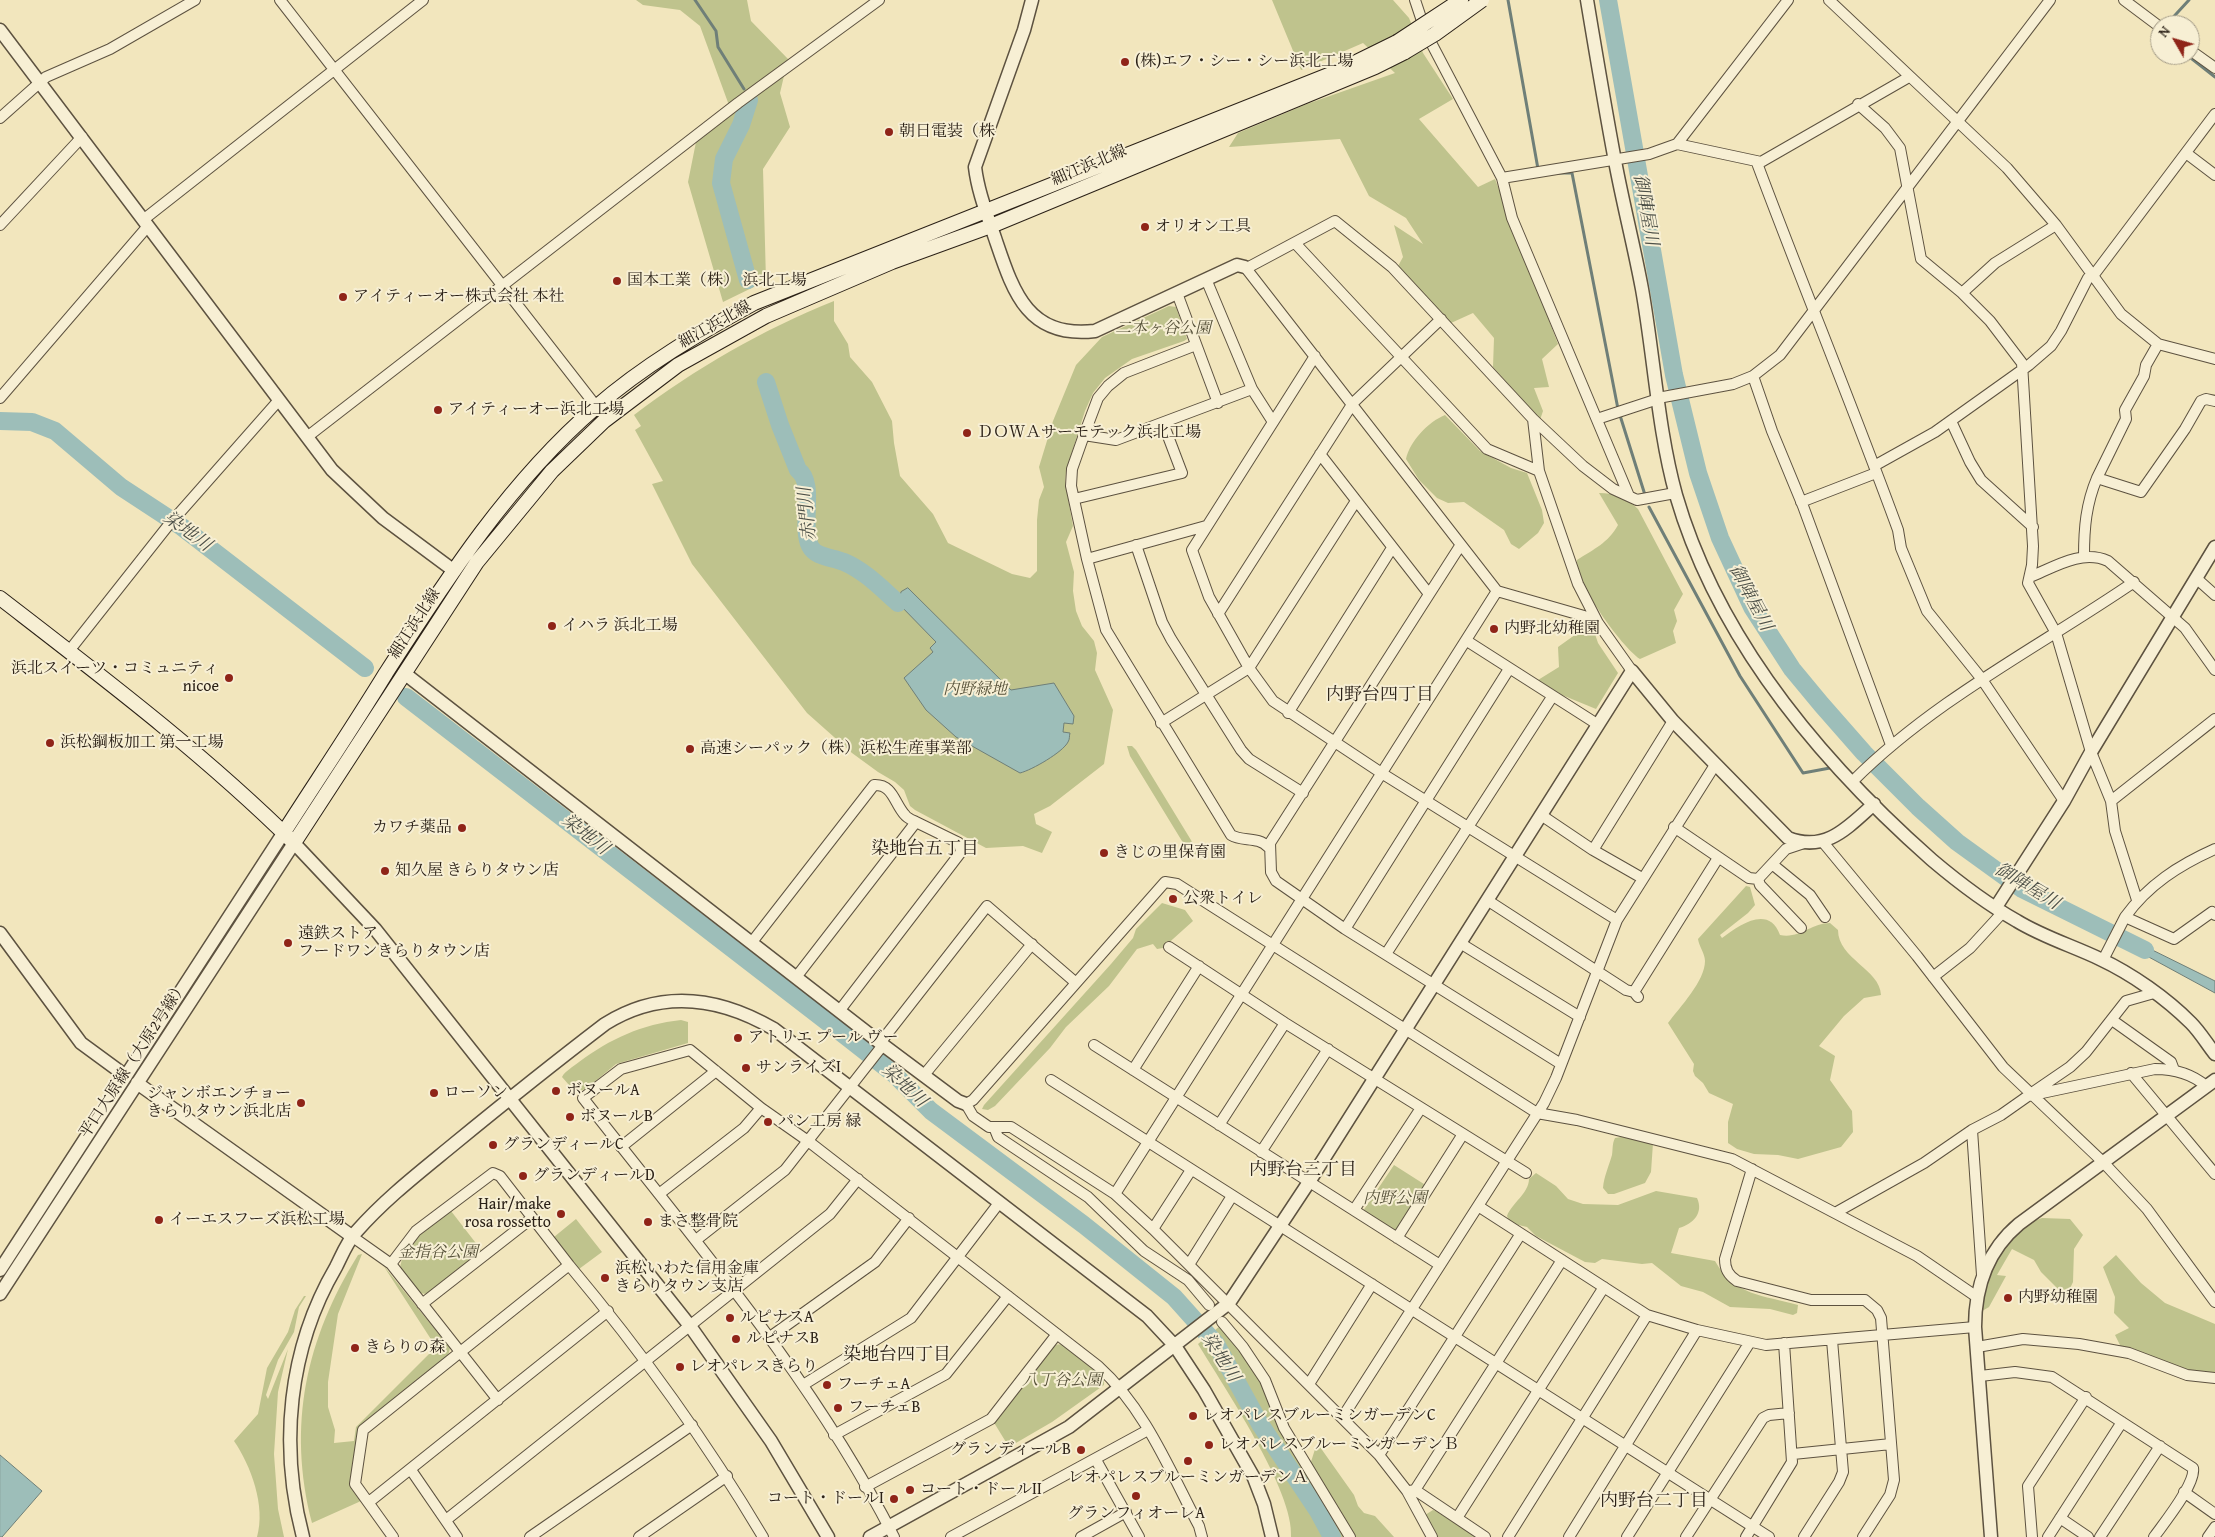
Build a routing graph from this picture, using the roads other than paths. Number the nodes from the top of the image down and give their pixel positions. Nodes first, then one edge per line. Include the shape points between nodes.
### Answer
1 (195, 0) edge
2 (280, 0) edge
3 (423, 0) edge
4 (880, 0) edge
5 (1032, 0) edge
6 (1415, 0) edge
7 (1461, 0) edge
8 (1482, 0) edge
9 (1587, 0) edge
10 (1788, 0) edge
11 (1829, 0) edge
12 (2050, 0) edge
13 (2124, 0) edge
14 (2150, 20) edge
15 (0, 30) edge
16 (1401, 47) junction
17 (2200, 57) edge
18 (2215, 68) edge
19 (335, 69) junction
20 (1909, 77) junction
21 (40, 82) junction
22 (1858, 104) junction
23 (2215, 114) edge
24 (0, 118) edge
25 (1958, 121) junction
26 (82, 137) junction
27 (1677, 144) junction
28 (2186, 153) junction
29 (1615, 160) junction
30 (1757, 163) junction
31 (2215, 175) edge
32 (1502, 178) junction
33 (1908, 188) junction
34 (985, 211) junction
35 (145, 223) junction
36 (0, 225) edge
37 (2056, 225) junction
38 (991, 226) junction
39 (1295, 243) junction
40 (1246, 267) junction
41 (2092, 276) junction
42 (1206, 279) junction
43 (503, 284) junction
44 (1176, 293) junction
45 (1962, 293) junction
46 (1814, 313) junction
47 (1441, 319) junction
48 (2158, 344) junction
49 (1196, 345) junction
50 (1315, 356) junction
51 (1401, 357) junction
52 (2215, 359) edge
53 (2023, 368) junction
54 (1753, 376) junction
55 (1252, 389) junction
56 (0, 398) edge
57 (1661, 398) junction
58 (280, 400) junction
59 (2215, 401) edge
60 (1218, 403) junction
61 (1352, 403) junction
62 (596, 406) junction
63 (1533, 419) junction
64 (1598, 419) junction
65 (1951, 421) junction
66 (1273, 422) junction
67 (1163, 423) junction
68 (1084, 435) junction
69 (307, 437) junction
70 (1320, 454) junction
71 (1875, 469) junction
72 (1539, 471) junction
73 (2097, 478) junction
74 (1675, 493) junction
75 (1629, 496) junction
76 (1074, 499) junction
77 (1356, 501) junction
78 (1802, 502) junction
79 (1206, 526) junction
80 (2032, 527) junction
81 (1186, 532) junction
82 (1136, 545) junction
83 (1460, 546) junction
84 (2215, 547) edge
85 (1392, 548) junction
86 (1192, 550) junction
87 (2084, 556) junction
88 (1086, 559) junction
89 (453, 570) junction
90 (2030, 577) junction
91 (2196, 578) junction
92 (2134, 582) junction
93 (1497, 592) junction
94 (1429, 594) junction
95 (2215, 595) edge
96 (0, 598) edge
97 (1218, 614) junction
98 (2172, 618) junction
99 (1598, 624) junction
100 (2056, 633) junction
101 (1467, 641) junction
102 (69, 651) junction
103 (1249, 668) junction
104 (1509, 668) junction
105 (2215, 670) edge
106 (1632, 671) junction
107 (401, 677) junction
108 (1981, 678) junction
109 (1205, 696) junction
110 (1552, 697) junction
111 (1288, 712) junction
112 (1673, 721) junction
113 (2214, 722) edge
114 (1161, 723) junction
115 (1597, 724) junction
116 (1336, 743) junction
117 (1888, 748) junction
118 (2091, 752) junction
119 (1715, 766) junction
120 (1383, 774) junction
121 (1857, 778) junction
122 (1303, 794) junction
123 (2064, 801) junction
124 (2110, 801) junction
125 (1427, 802) junction
126 (1874, 804) junction
127 (1541, 815) junction
128 (916, 822) junction
129 (1674, 827) junction
130 (1469, 828) junction
131 (284, 832) junction
132 (1276, 834) junction
133 (1258, 841) junction
134 (1822, 841) junction
135 (294, 842) junction
136 (1808, 842) junction
137 (1268, 846) junction
138 (2215, 849) edge
139 (1593, 850) junction
140 (1514, 857) junction
141 (1718, 858) junction
142 (1772, 864) junction
143 (1642, 878) junction
144 (1758, 879) junction
145 (1302, 900) junction
146 (1487, 900) junction
147 (2138, 900) junction
148 (2000, 906) junction
149 (2215, 915) edge
150 (1825, 917) dead end
151 (2125, 919) junction
152 (1616, 920) junction
153 (1801, 928) dead end
154 (1346, 929) junction
155 (0, 933) edge
156 (752, 942) junction
157 (1460, 943) junction
158 (1032, 944) junction
159 (1273, 946) junction
160 (1169, 947) dead end
161 (1386, 954) junction
162 (2105, 957) junction
163 (1199, 966) junction
164 (1598, 970) junction
165 (797, 976) junction
166 (1933, 977) junction
167 (1076, 982) junction
168 (1433, 983) junction
169 (2154, 993) junction
170 (1241, 994) junction
171 (840, 1010) junction
172 (1580, 1017) junction
173 (2112, 1020) junction
174 (1285, 1023) junction
175 (1405, 1029) junction
176 (1094, 1045) dead end
177 (881, 1047) junction
178 (1328, 1049) junction
179 (2215, 1054) edge
180 (1561, 1064) junction
181 (2073, 1064) junction
182 (1133, 1070) junction
183 (2174, 1070) junction
184 (716, 1071) junction
185 (2131, 1073) junction
186 (924, 1075) junction
187 (1374, 1078) junction
188 (132, 1080) junction
189 (1051, 1080) dead end
190 (2211, 1083) edge
191 (2079, 1084) junction
192 (850, 1088) junction
193 (2032, 1094) junction
194 (1176, 1097) junction
195 (509, 1099) junction
196 (966, 1104) junction
197 (761, 1108) junction
198 (1421, 1108) junction
199 (1537, 1114) junction
200 (2166, 1116) junction
201 (1219, 1125) junction
202 (994, 1127) junction
203 (1972, 1130) junction
204 (1463, 1134) junction
205 (808, 1141) junction
206 (1148, 1141) junction
207 (621, 1147) junction
208 (1262, 1152) junction
209 (1507, 1161) junction
210 (2103, 1162) junction
211 (1752, 1169) junction
212 (1192, 1170) junction
213 (1526, 1173) dead end
214 (2215, 1174) edge
215 (858, 1179) junction
216 (1309, 1182) junction
217 (659, 1194) junction
218 (1115, 1194) junction
219 (1232, 1196) junction
220 (1000, 1203) junction
221 (1478, 1206) junction
222 (1354, 1210) junction
223 (1835, 1213) junction
224 (532, 1218) junction
225 (909, 1218) junction
226 (1280, 1226) junction
227 (1153, 1228) junction
228 (1520, 1235) junction
229 (355, 1238) junction
230 (1397, 1238) junction
231 (696, 1240) junction
232 (958, 1257) junction
233 (1562, 1260) junction
234 (1190, 1263) junction
235 (391, 1264) junction
236 (1440, 1264) junction
237 (569, 1265) junction
238 (0, 1270) edge
239 (1982, 1275) junction
240 (1372, 1284) junction
241 (1604, 1288) junction
242 (734, 1291) junction
243 (0, 1294) edge
244 (1008, 1296) junction
245 (1977, 1297) junction
246 (2215, 1302) edge
247 (1229, 1303) junction
248 (422, 1304) junction
249 (1209, 1305) dead end
250 (1412, 1309) junction
251 (608, 1311) junction
252 (1647, 1315) junction
253 (1217, 1320) junction
254 (690, 1326) junction
255 (1975, 1327) junction
256 (1698, 1330) junction
257 (1057, 1334) junction
258 (1882, 1336) junction
259 (770, 1337) junction
260 (1456, 1338) junction
261 (1832, 1340) junction
262 (1750, 1342) junction
263 (1784, 1343) junction
264 (1176, 1346) junction
265 (1977, 1347) junction
266 (460, 1352) junction
267 (647, 1360) junction
268 (1496, 1362) junction
269 (1980, 1376) junction
270 (2215, 1378) edge
271 (1309, 1384) junction
272 (803, 1386) junction
273 (1122, 1389) junction
274 (1540, 1391) junction
275 (2086, 1397) junction
276 (498, 1400) junction
277 (1789, 1413) junction
278 (1342, 1418) junction
279 (1582, 1418) junction
280 (2122, 1422) junction
281 (692, 1425) junction
282 (1148, 1430) junction
283 (834, 1434) junction
284 (1891, 1444) junction
285 (1626, 1446) junction
286 (2160, 1446) junction
287 (1842, 1449) junction
288 (1793, 1454) junction
289 (1379, 1455) junction
290 (1096, 1460) junction
291 (410, 1470) junction
292 (1669, 1472) junction
293 (727, 1476) junction
294 (865, 1487) junction
295 (1411, 1491) junction
296 (2184, 1492) junction
297 (1710, 1499) junction
298 (369, 1502) junction
299 (1439, 1507) junction
300 (1417, 1510) junction
301 (1126, 1512) junction
302 (2215, 1514) edge
303 (1457, 1518) junction
304 (2060, 1518) junction
305 (446, 1520) junction
306 (1753, 1526) junction
307 (2215, 1527) edge
308 (891, 1532) edge
309 (303, 1537) edge
310 (393, 1537) edge
311 (457, 1537) edge
312 (530, 1537) edge
313 (639, 1537) edge
314 (763, 1537) edge
315 (828, 1537) edge
316 (870, 1537) edge
317 (951, 1537) edge
318 (1081, 1537) edge
319 (1140, 1537) edge
320 (1202, 1537) edge
321 (1272, 1537) edge
322 (1350, 1537) edge
323 (1432, 1537) edge
324 (1485, 1537) edge
325 (1508, 1537) edge
326 (1569, 1537) edge
327 (1627, 1537) edge
328 (1686, 1537) edge
329 (1746, 1537) edge
330 (1769, 1537) edge
331 (1804, 1537) edge
332 (1863, 1537) edge
333 (1991, 1537) edge
334 (2032, 1537) edge
335 (2048, 1537) edge
336 (2088, 1537) edge
337 (2100, 1537) edge
338 (2154, 1537) edge
339 (2208, 1537) edge

1 - 21 street via 110,49
2 - 19 street
3 - 19 street
4 - 43 street via 738,103
5 - 34 street via 975,167
6 - 32 street via 1426,33
7 - 16 main road, 細江浜北線, bridge
8 - 16 main road, 細江浜北線, bridge via 1435,34
9 - 29 street
10 - 27 street
11 - 20 street
12 - 25 street
13 - 14 street
15 - 21 street
16 - 34 main road, 細江浜北線
16 - 38 main road, 細江浜北線 via 1375,67
17 - 18 street
19 - 35 street
19 - 43 street
20 - 22 street
20 - 25 street
21 - 24 street
21 - 26 street
22 - 30 street
22 - 33 street via 1885,128 1900,148
23 - 28 street
25 - 33 street
25 - 37 street via 2007,168
26 - 35 street
26 - 36 street
27 - 29 street via 1650,154
27 - 30 street
28 - 31 street
28 - 41 street
29 - 32 street
29 - 57 street
30 - 46 street
32 - 64 street via 1512,218
33 - 45 street via 1921,259
33 - 46 street
34 - 38 street
34 - 62 main road, 細江浜北線 via 754,303 704,330
35 - 56 street
35 - 58 street
37 - 41 street
37 - 45 street via 1995,263
38 - 44 street via 1020,302 1041,322 1054,328 1080,333 1095,331
38 - 107 main road, 細江浜北線 via 892,262 766,316 678,365 604,421 552,470 508,521
39 - 40 street
39 - 47 street via 1335,221 1392,267
39 - 51 street
40 - 42 street via 1237,265
40 - 50 street
41 - 48 street via 2121,314
41 - 53 street via 2056,339
42 - 44 street
42 - 55 street
43 - 62 street
43 - 69 street
44 - 49 street
45 - 53 street via 1990,321
46 - 54 street via 1780,355
46 - 71 street via 1833,354
47 - 51 street
47 - 63 street
48 - 52 street
48 - 73 street via 2125,410 2126,419
49 - 60 street
49 - 68 street via 1118,377 1098,398
50 - 61 street
50 - 66 street
51 - 61 street
51 - 72 street via 1488,449
53 - 65 street
53 - 80 street
54 - 57 street via 1733,384
54 - 78 street
55 - 60 street
55 - 66 street
57 - 64 street
57 - 74 street
58 - 69 street
58 - 102 street via 167,527
59 - 73 street via 2201,401 2141,492
60 - 67 street
61 - 70 street
61 - 83 street
62 - 89 main road, 細江浜北線 via 525,478
63 - 72 street
63 - 75 street via 1583,466 1612,489
64 - 75 street
65 - 71 street
65 - 80 street via 1981,480
66 - 79 street
67 - 68 street via 1116,440
67 - 76 street via 1182,473
68 - 76 street via 1071,476
69 - 89 street via 332,470 357,495
70 - 77 street
70 - 97 street
71 - 78 street
71 - 108 street via 1898,530 1901,548 1927,611
72 - 99 street via 1578,584
73 - 87 street via 2088,499 2084,522
74 - 75 street via 1637,500
74 - 121 street via 1693,544 1742,644 1790,712
76 - 88 street
77 - 85 street
77 - 103 street
78 - 117 street
79 - 81 street
79 - 86 street
80 - 90 street
81 - 82 street
81 - 86 street
82 - 88 street
82 - 109 street via 1162,622
83 - 93 street
83 - 94 street
84 - 91 street
85 - 94 street
85 - 111 street
86 - 97 street via 1208,597
87 - 90 street
87 - 92 street via 2108,561
88 - 114 street via 1106,630
89 - 131 main road, 細江浜北線
90 - 100 street via 2028,583
91 - 95 street
91 - 98 street
92 - 98 street
92 - 100 street
93 - 99 street via 1584,616
93 - 101 street
94 - 116 street
96 - 102 main road
97 - 103 street
98 - 105 street via 2185,628
98 - 118 street
99 - 106 street
100 - 108 street
100 - 118 street
101 - 104 street
101 - 120 street
102 - 131 main road via 162,723
103 - 109 street
103 - 111 street via 1267,694
104 - 110 street
104 - 125 street
106 - 112 street
106 - 115 street
107 - 135 main road, 細江浜北線
107 - 156 street
108 - 117 street
108 - 123 street
109 - 114 street
109 - 122 street via 1249,759
110 - 115 street
110 - 130 street
111 - 116 street
112 - 119 street
112 - 139 street
113 - 124 street
114 - 133 street via 1231,834 1236,838
115 - 127 street
116 - 120 street
116 - 122 street
117 - 121 street
118 - 123 street
118 - 124 street
119 - 129 street
119 - 136 street via 1783,836
120 - 125 street
120 - 145 street
121 - 126 street
122 - 132 street
123 - 148 street
124 - 147 street via 2114,831
125 - 130 street
125 - 154 street
126 - 134 street via 1844,832
126 - 148 street via 1933,861
127 - 139 street
127 - 140 street
128 - 156 street via 905,816 891,792 882,784 874,785
128 - 165 street
128 - 171 street via 959,844 961,852
129 - 141 street
129 - 143 street
130 - 140 street
130 - 161 street
131 - 135 main road
131 - 188 street, 平口大原線（大原2号線）
132 - 133 street
132 - 137 street
133 - 137 street
134 - 136 street
134 - 166 street
135 - 188 street, 平口大原線（大原2号線）
135 - 195 street via 375,929
136 - 142 street via 1790,847
137 - 145 street via 1274,878
138 - 147 street via 2165,876
139 - 143 street
140 - 146 street
140 - 152 street
141 - 144 street via 1749,878
141 - 164 street via 1636,994
142 - 144 street
142 - 150 street via 1810,895
143 - 152 street
144 - 153 street
145 - 154 street
145 - 159 street
146 - 157 street
146 - 164 street
147 - 151 street
148 - 162 street via 2026,926
148 - 166 street via 1991,927
149 - 151 street via 2212,912 2174,939
151 - 162 street
152 - 164 street
154 - 161 street
155 - 188 street via 81,1043
156 - 165 street
157 - 168 street
157 - 172 street
158 - 167 street
158 - 177 street via 987,906
158 - 186 street
159 - 167 street via 1168,881 1160,884
159 - 170 street
159 - 175 street
160 - 163 street
161 - 168 street
162 - 169 street
163 - 170 street
163 - 182 street
164 - 172 street
165 - 171 street
166 - 193 street via 2003,1068
167 - 196 street via 973,1100
168 - 175 street
168 - 180 street
169 - 173 street via 2128,1000
169 - 179 street via 2191,1023
170 - 174 street
170 - 194 street
171 - 177 street
172 - 180 street
173 - 181 street via 2092,1047
173 - 183 street via 2171,1062
174 - 178 street
174 - 201 street
175 - 187 street
175 - 199 street
176 - 182 street
177 - 186 street
177 - 192 street
178 - 187 street
178 - 208 street
180 - 199 street
181 - 191 street
181 - 193 street
182 - 194 street
183 - 185 street
183 - 190 street
184 - 197 street
184 - 207 street
184 - 207 street via 690,1050 621,1069 583,1098
185 - 191 street
185 - 200 street
186 - 196 street
187 - 198 street
187 - 216 street
188 - 229 street
188 - 238 street, 平口大原線（大原2号線）
188 - 243 street, 平口大原線（大原2号線）
189 - 206 street
190 - 200 street
191 - 193 street
192 - 195 street via 759,1020 723,1005 683,1001 635,1009 613,1019
192 - 205 street
192 - 220 street
193 - 203 street
193 - 210 street
194 - 201 street
194 - 206 street
195 - 229 street via 405,1183
195 - 254 street
196 - 202 street via 974,1116
197 - 205 street
197 - 217 street via 744,1128
198 - 204 street
198 - 222 street
199 - 209 street
199 - 211 street via 1654,1138 1732,1159
200 - 210 street
200 - 214 street
201 - 208 street
202 - 218 street via 1011,1127
202 - 249 street via 998,1137 1088,1197 1144,1251 1188,1280
203 - 223 street via 1916,1168
203 - 239 street
204 - 209 street
204 - 230 street
205 - 215 street
205 - 231 street via 782,1172
206 - 212 street
206 - 218 street
207 - 217 street
208 - 216 street
209 - 213 street
209 - 221 street
210 - 239 street via 2015,1227 1996,1250
210 - 246 street via 2147,1209
211 - 223 street
211 - 258 street via 1725,1258 1725,1269 1731,1278 1811,1300 1865,1300 1877,1310
212 - 219 street
212 - 227 street
215 - 225 street
215 - 242 street via 830,1214
216 - 222 street
216 - 226 street
217 - 231 street
218 - 227 street
219 - 226 street
219 - 234 street
220 - 232 street
220 - 264 street via 1147,1316
221 - 228 street
221 - 236 street
222 - 230 street
223 - 245 street via 1916,1256
224 - 235 street via 500,1176 490,1174 416,1231
224 - 237 street
224 - 248 street
225 - 232 street
225 - 259 street via 875,1262
226 - 240 street
226 - 247 street
227 - 234 street
228 - 233 street
228 - 260 street
229 - 235 street
229 - 309 street via 326,1284 314,1312 291,1397 291,1472
230 - 236 street
231 - 242 street
232 - 244 street
232 - 272 street via 911,1318
233 - 241 street
233 - 268 street
234 - 247 street
235 - 248 street
236 - 250 street
237 - 251 street
237 - 266 street
239 - 245 street
240 - 250 street
240 - 271 street
241 - 252 street
241 - 274 street
242 - 254 street
242 - 259 street
244 - 257 street
244 - 283 street via 946,1374
245 - 255 street
247 - 253 street
247 - 271 street
248 - 266 street
250 - 260 street
250 - 278 street
251 - 267 street
251 - 276 street
252 - 256 street
252 - 279 street
253 - 264 street
253 - 322 street via 1244,1346 1265,1380 1284,1428
254 - 267 street
254 - 315 street via 771,1440
255 - 258 street
255 - 265 street
256 - 262 street
256 - 285 street
257 - 273 street
257 - 294 street via 990,1419
258 - 261 street
258 - 284 street
259 - 272 street
260 - 268 street
260 - 289 street
261 - 263 street
261 - 287 street
262 - 263 street via 1766,1345
262 - 292 street
263 - 277 street
264 - 273 street
264 - 321 street via 1254,1478
265 - 269 street
265 - 270 street via 2023,1339 2079,1344 2129,1353 2188,1375
266 - 276 street
266 - 298 street via 362,1430 355,1484
267 - 281 street
267 - 305 street
268 - 274 street
268 - 295 street
269 - 275 street via 2015,1372 2052,1377
269 - 333 street
271 - 278 street
272 - 283 street
273 - 282 street
273 - 308 street via 1069,1428
274 - 279 street
274 - 303 street
275 - 280 street
275 - 334 street via 2028,1486
276 - 291 street
277 - 288 street
277 - 297 street via 1770,1414 1763,1418
278 - 289 street
279 - 285 street
279 - 325 street
280 - 286 street
280 - 304 street
281 - 293 street
281 - 312 street
282 - 290 street
282 - 320 street
283 - 294 street
284 - 287 street
284 - 332 street via 1893,1486
285 - 292 street
285 - 326 street
286 - 296 street via 2193,1468 2194,1475
286 - 337 street
287 - 288 street
287 - 331 street via 1842,1477
288 - 306 street via 1791,1465
289 - 295 street
290 - 301 street
290 - 317 street
291 - 298 street
291 - 305 street
292 - 297 street
292 - 327 street
293 - 313 street
293 - 314 street
294 - 308 street
295 - 299 street
295 - 300 street
296 - 302 street
296 - 338 street
297 - 306 street
297 - 328 street
298 - 310 street
299 - 300 street
299 - 303 street
300 - 323 street
301 - 318 street
301 - 319 street
303 - 324 street
304 - 335 street
304 - 336 street
305 - 311 street
306 - 329 street
306 - 330 street
307 - 339 street
308 - 316 street

